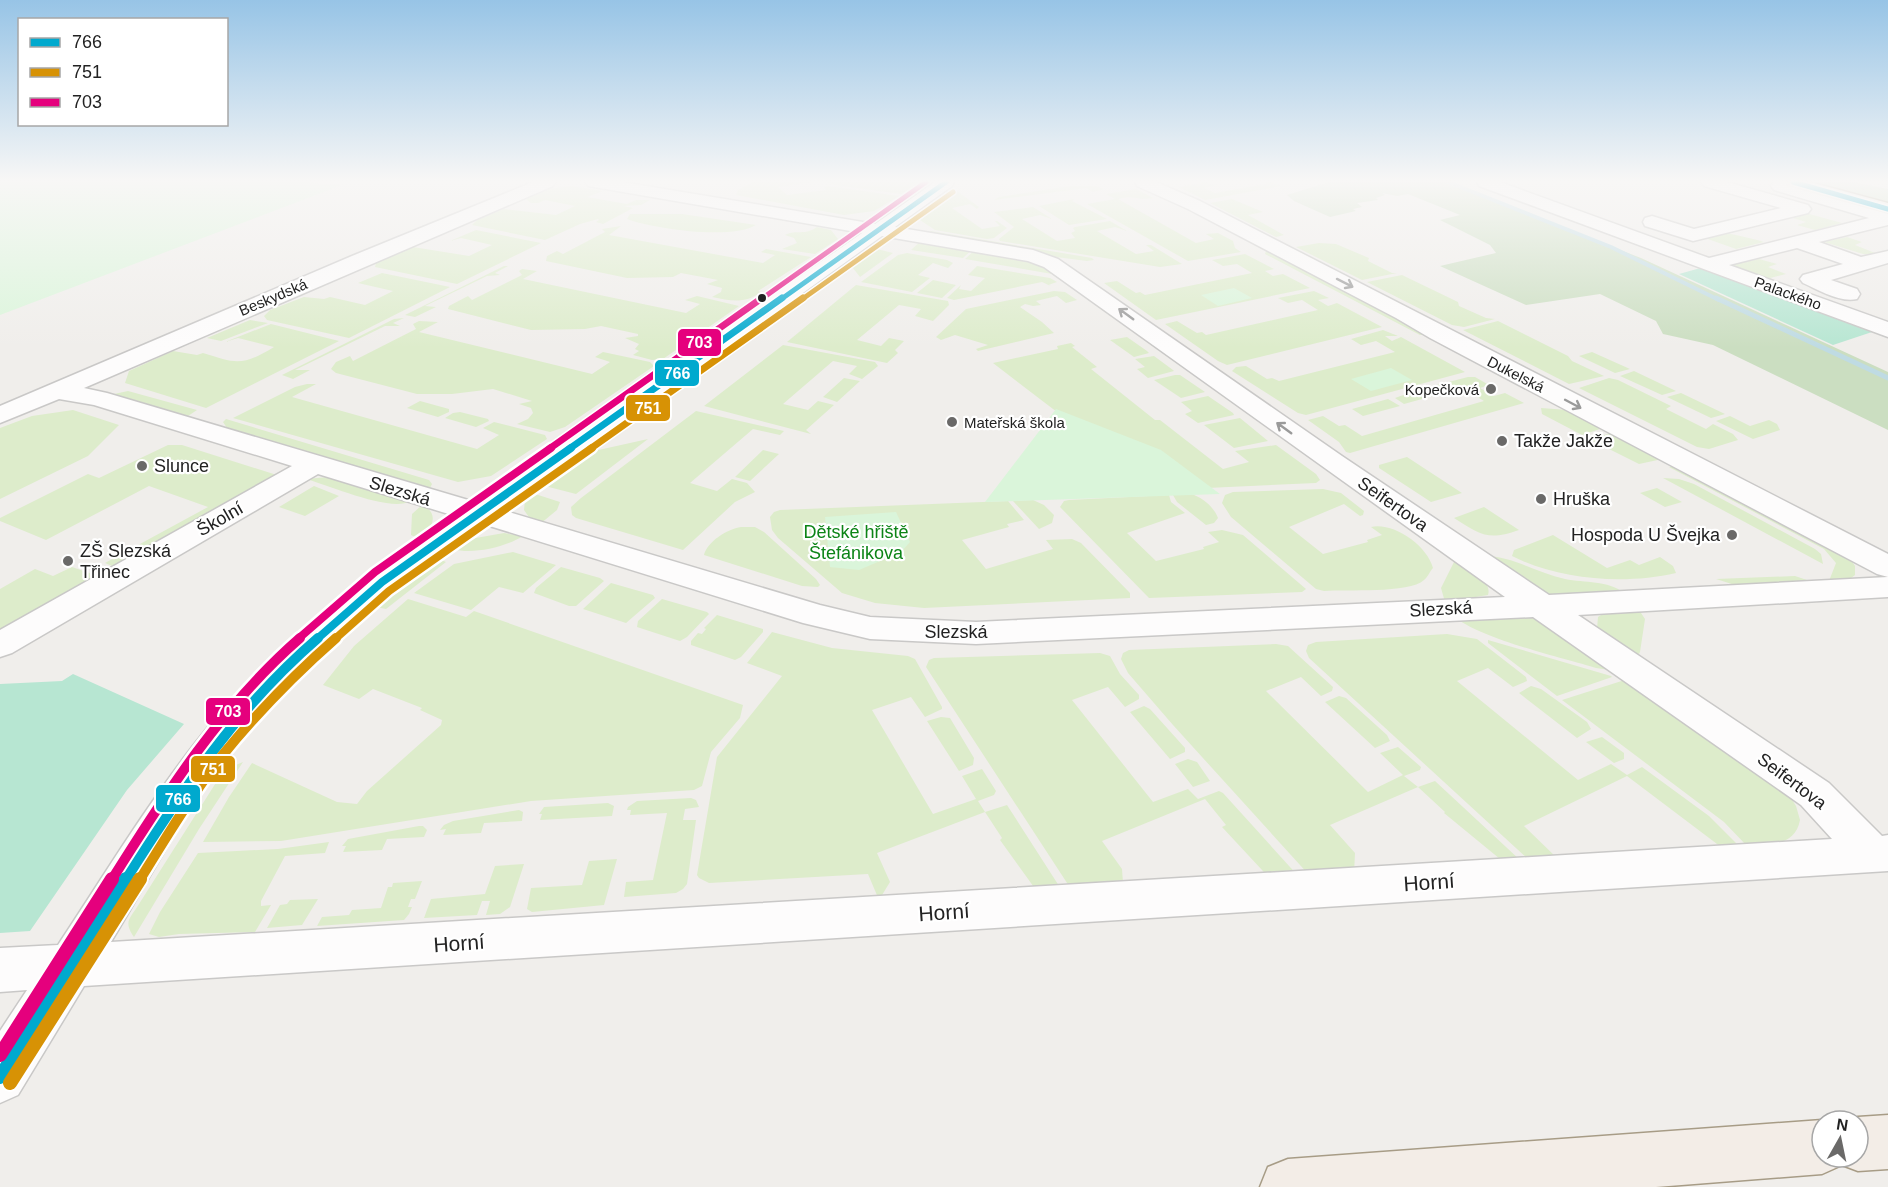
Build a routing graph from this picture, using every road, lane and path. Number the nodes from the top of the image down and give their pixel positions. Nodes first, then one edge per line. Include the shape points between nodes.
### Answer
1 (413, 237) edge
2 (866, 237) edge
3 (931, 237) edge
4 (1257, 237) edge
5 (1636, 237) edge
6 (1700, 237) edge
7 (1813, 237) edge
8 (1803, 240) junction
9 (1747, 254) junction
10 (1874, 260) edge
11 (1708, 264) junction
12 (1864, 299) dead end
13 (1888, 330) edge
14 (57, 391) junction
15 (0, 415) edge
16 (315, 464) junction
17 (478, 514) junction
18 (1888, 567) edge
19 (1888, 587) edge
20 (1538, 605) junction
21 (0, 645) edge
22 (1880, 853) edge
23 (71, 966) junction
24 (0, 970) edge
25 (0, 1077) edge
26 (1888, 1142) edge
27 (1870, 1143) edge
28 (1810, 1148) edge
29 (1288, 1187) edge

1 - 14 street, Beskydská
2 - 17 street
20 -> 3 street, Seifertova via 1051,263 1033,256
4 -> 18 street, Dukelská
5 - 11 street, Palackého
6 - 9 street
7 - 8 street
8 - 9 street
8 - 10 street
9 - 11 street
10 - 12 street via 1810,279
11 - 13 street, Palackého
14 - 15 street, Beskydská
14 - 16 street, Slezská via 98,398
16 - 17 street, Slezská
16 - 21 street, Školní
17 - 20 street, Slezská via 870,628 976,633
17 - 23 street via 343,614 247,708 210,752 168,813
19 - 20 street, Slezská
20 - 22 street, Seifertova via 1815,794
22 - 23 street, Horní
23 - 24 street, Horní
23 - 25 street
26 - 27 main road
28 - 29 main road

